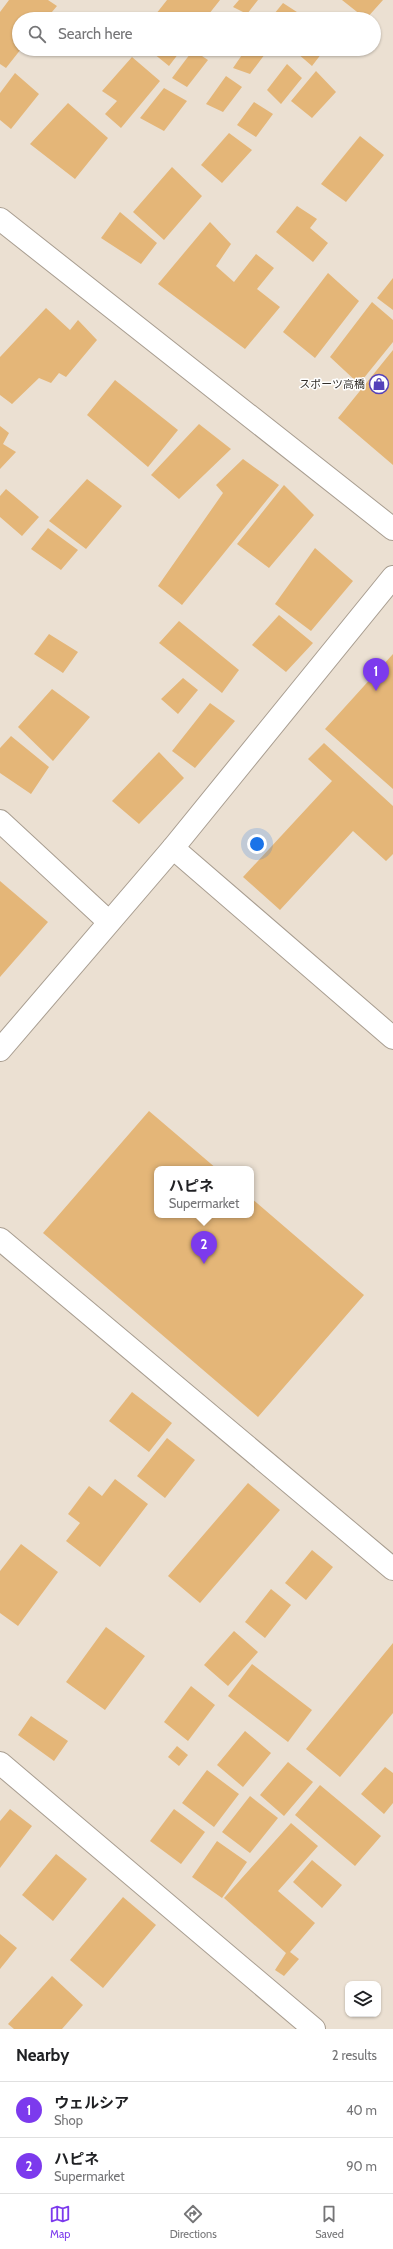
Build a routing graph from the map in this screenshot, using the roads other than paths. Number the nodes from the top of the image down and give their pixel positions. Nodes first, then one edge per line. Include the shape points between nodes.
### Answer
1 (0, 219) edge
2 (393, 529) edge
3 (393, 577) edge
4 (0, 821) edge
5 (173, 848) junction
6 (109, 922) junction
7 (393, 1038) edge
8 (0, 1050) edge
9 (0, 1240) edge
10 (393, 1569) edge
11 (0, 1763) edge
12 (314, 2029) edge

1 - 2 street
3 - 5 street
4 - 6 street
5 - 6 street
5 - 7 street
6 - 8 street
9 - 10 street
11 - 12 street

